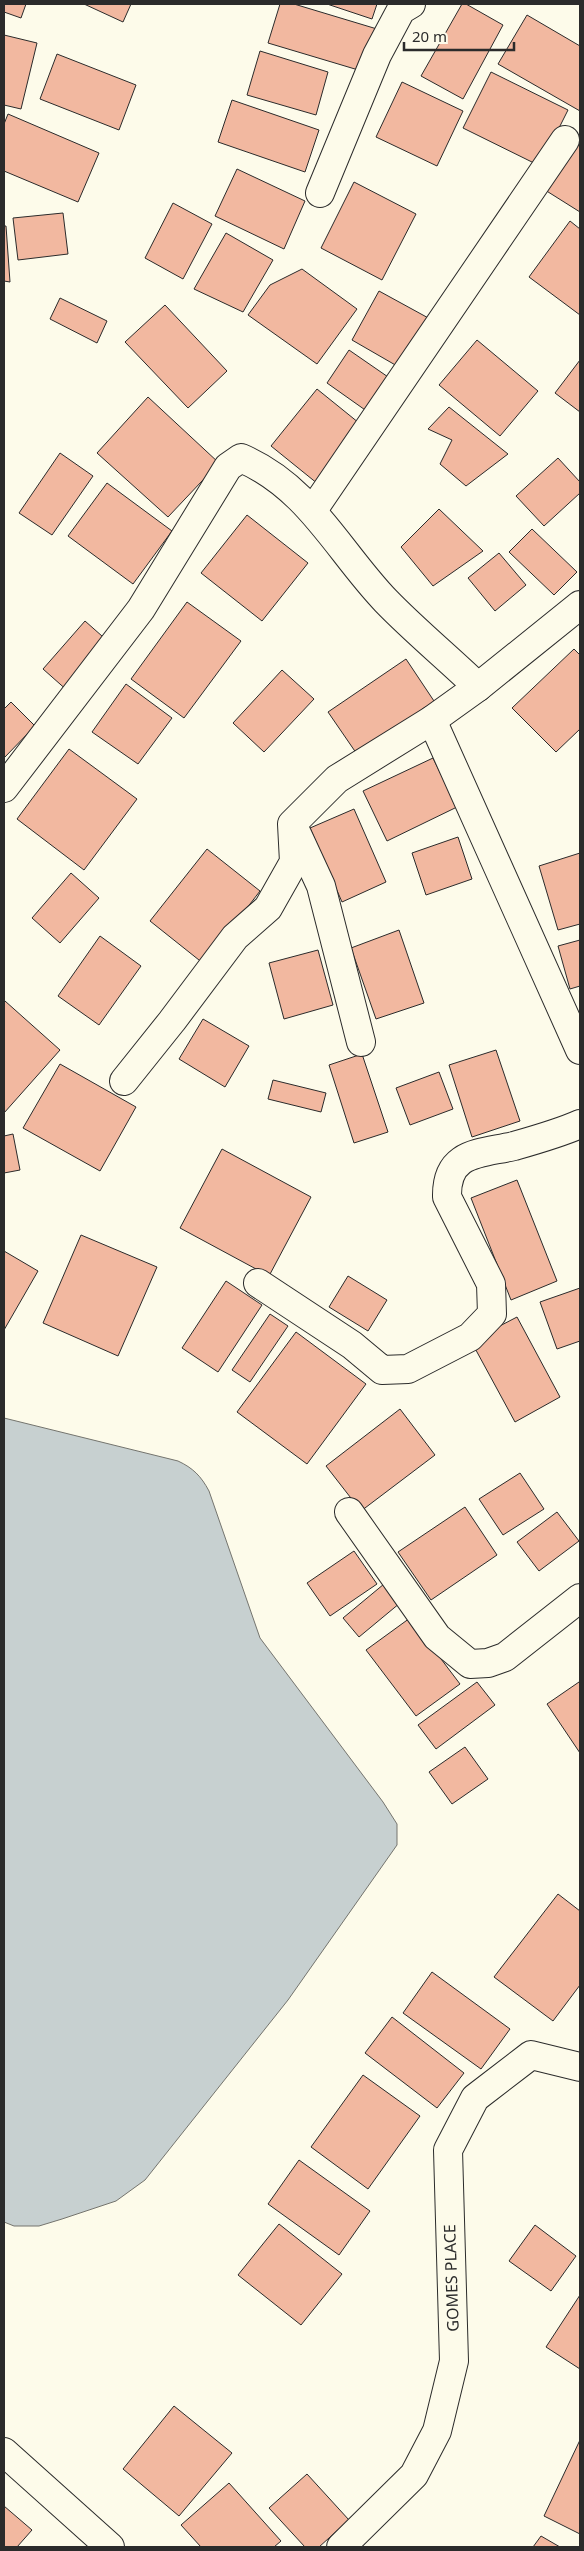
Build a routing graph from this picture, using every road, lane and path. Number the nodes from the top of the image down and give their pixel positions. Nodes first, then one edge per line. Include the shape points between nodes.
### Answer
1 (411, 4) edge
2 (565, 140) dead end
3 (320, 193) dead end
4 (313, 510) junction
5 (576, 616) edge
6 (478, 687) junction
7 (432, 720) junction
8 (4, 788) edge
9 (292, 824) junction
10 (361, 1042) dead end
11 (580, 1050) edge
12 (124, 1081) dead end
13 (580, 1124) edge
14 (258, 1283) dead end
15 (349, 1512) dead end
16 (580, 1598) edge
17 (580, 2067) edge
18 (4, 2452) edge
19 (110, 2547) edge
20 (341, 2547) edge

1 - 3 street via 401,10 377,55
2 - 4 street
4 - 6 street via 386,600
4 - 8 street via 265,468 242,458 228,468 141,609
5 - 6 street
6 - 7 street
7 - 9 street via 337,780
7 - 11 street
9 - 10 street via 321,886
9 - 12 street via 294,862 268,908 235,937
13 - 14 street via 513,1146 473,1153 457,1164 446,1182 447,1197 491,1284 492,1314 470,1337 408,1369 382,1370 352,1345
15 - 16 street via 437,1637 470,1664 488,1663 505,1657
17 - 20 street, GOMES PLACE via 531,2056 475,2098 448,2150 454,2361 437,2431 414,2475
18 - 19 street

